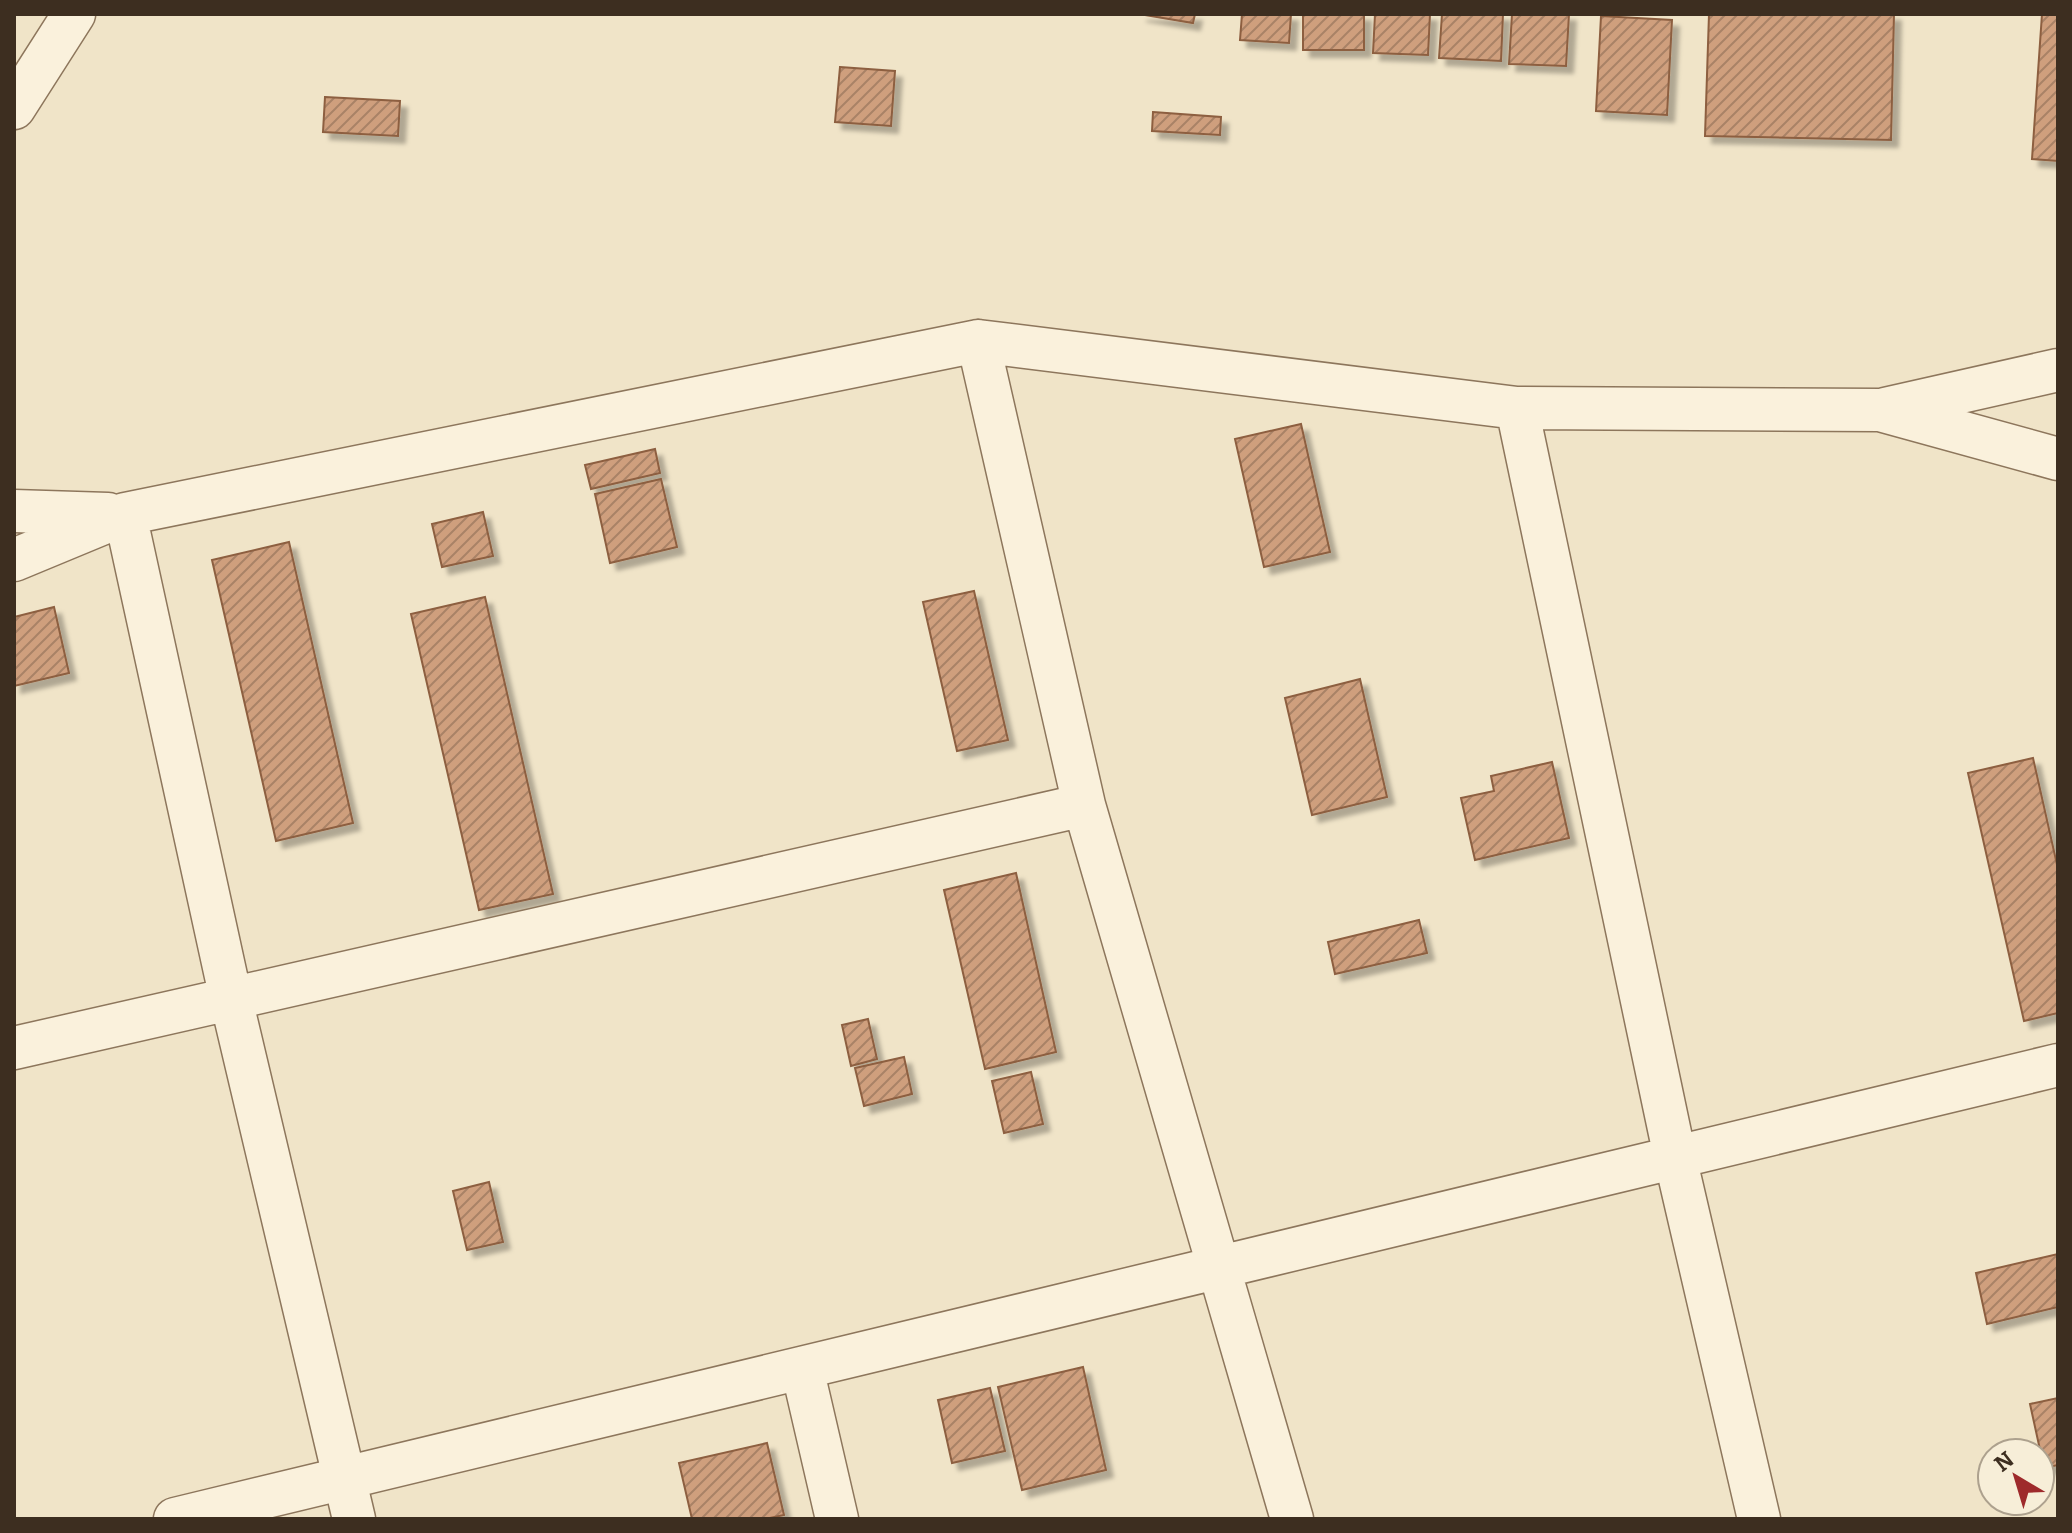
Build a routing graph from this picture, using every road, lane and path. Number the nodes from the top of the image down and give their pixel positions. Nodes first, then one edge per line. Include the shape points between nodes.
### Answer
1 (74, 14) edge
2 (14, 108) edge
3 (978, 341) junction
4 (2058, 370) edge
5 (1517, 408) junction
6 (1880, 410) junction
7 (2058, 459) edge
8 (14, 511) edge
9 (125, 514) junction
10 (14, 560) edge
11 (1084, 805) junction
12 (231, 999) junction
13 (14, 1048) edge
14 (2058, 1065) edge
15 (1675, 1157) junction
16 (1220, 1267) junction
17 (802, 1368) junction
18 (342, 1479) junction
19 (175, 1519) edge
20 (354, 1519) edge
21 (837, 1519) edge
22 (1292, 1519) edge
23 (1759, 1519) edge

1 - 2 street
3 - 5 street
3 - 9 street
3 - 11 street
4 - 6 street
5 - 6 street
5 - 15 street
6 - 7 street
8 - 9 street
9 - 10 street
9 - 12 street
11 - 12 street
11 - 16 street
12 - 13 street
12 - 18 street
14 - 15 street
15 - 16 street
15 - 23 street
16 - 17 street
16 - 22 street
17 - 18 street
17 - 21 street
18 - 19 street
18 - 20 street

